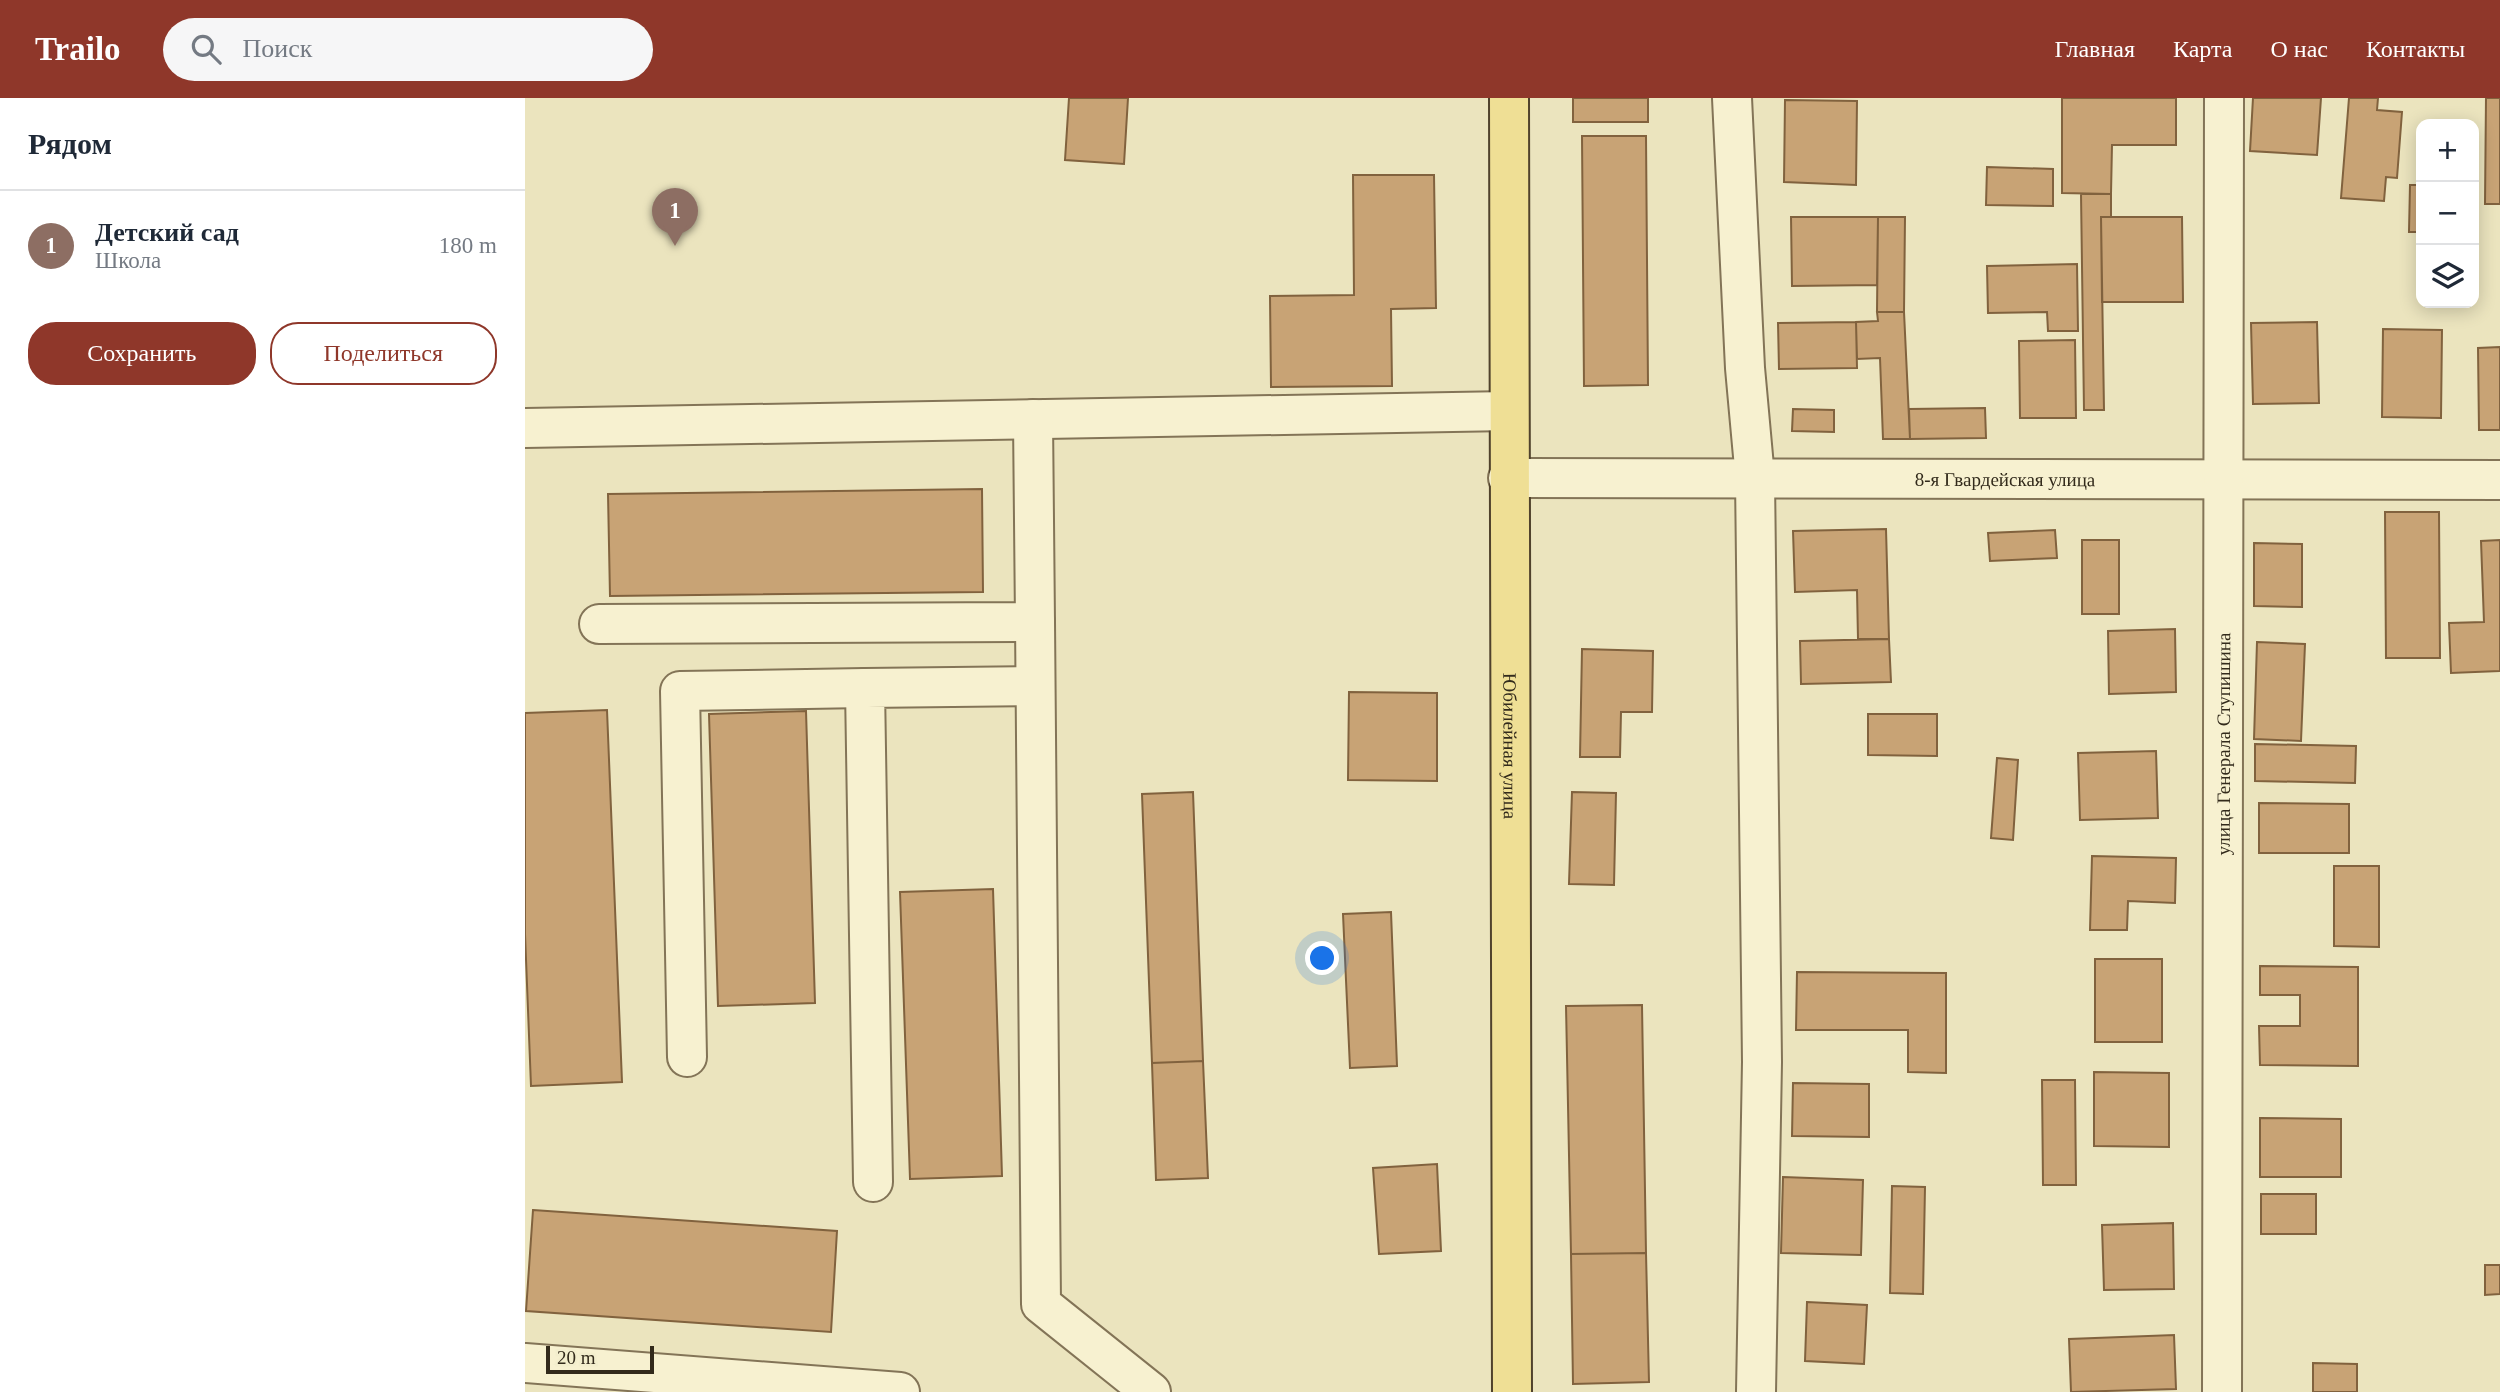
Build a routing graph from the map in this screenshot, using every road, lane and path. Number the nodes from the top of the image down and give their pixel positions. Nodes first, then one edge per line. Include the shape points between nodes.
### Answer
1 (1509, 98) edge
2 (1732, 98) edge
3 (2224, 98) edge
4 (1509, 411) junction
5 (1033, 419) junction
6 (525, 428) edge
7 (1509, 478) junction
8 (1755, 478) junction
9 (2223, 479) junction
10 (2500, 480) edge
11 (1035, 622) junction
12 (599, 624) dead end
13 (1035, 686) junction
14 (865, 688) junction
15 (687, 1056) dead end
16 (873, 1182) dead end
17 (525, 1363) edge
18 (900, 1392) edge
19 (1151, 1392) edge
20 (1512, 1392) edge
21 (1756, 1392) edge
22 (2222, 1392) edge

1 - 4 main road, Юбилейная улица
2 - 8 street
3 - 9 street, улица Генерала Ступишина
4 - 5 street
4 - 7 main road, Юбилейная улица
5 - 6 street
5 - 11 street
7 - 8 street, 8-я Гвардейская улица
7 - 20 main road, Юбилейная улица
8 - 9 street, 8-я Гвардейская улица
8 - 21 street via 1762,1062
9 - 10 street, 8-я Гвардейская улица
9 - 22 street, улица Генерала Ступишина
11 - 12 street
11 - 13 street
13 - 14 street
13 - 19 street via 1041,1304
14 - 15 street via 680,691
14 - 16 street
17 - 18 street

